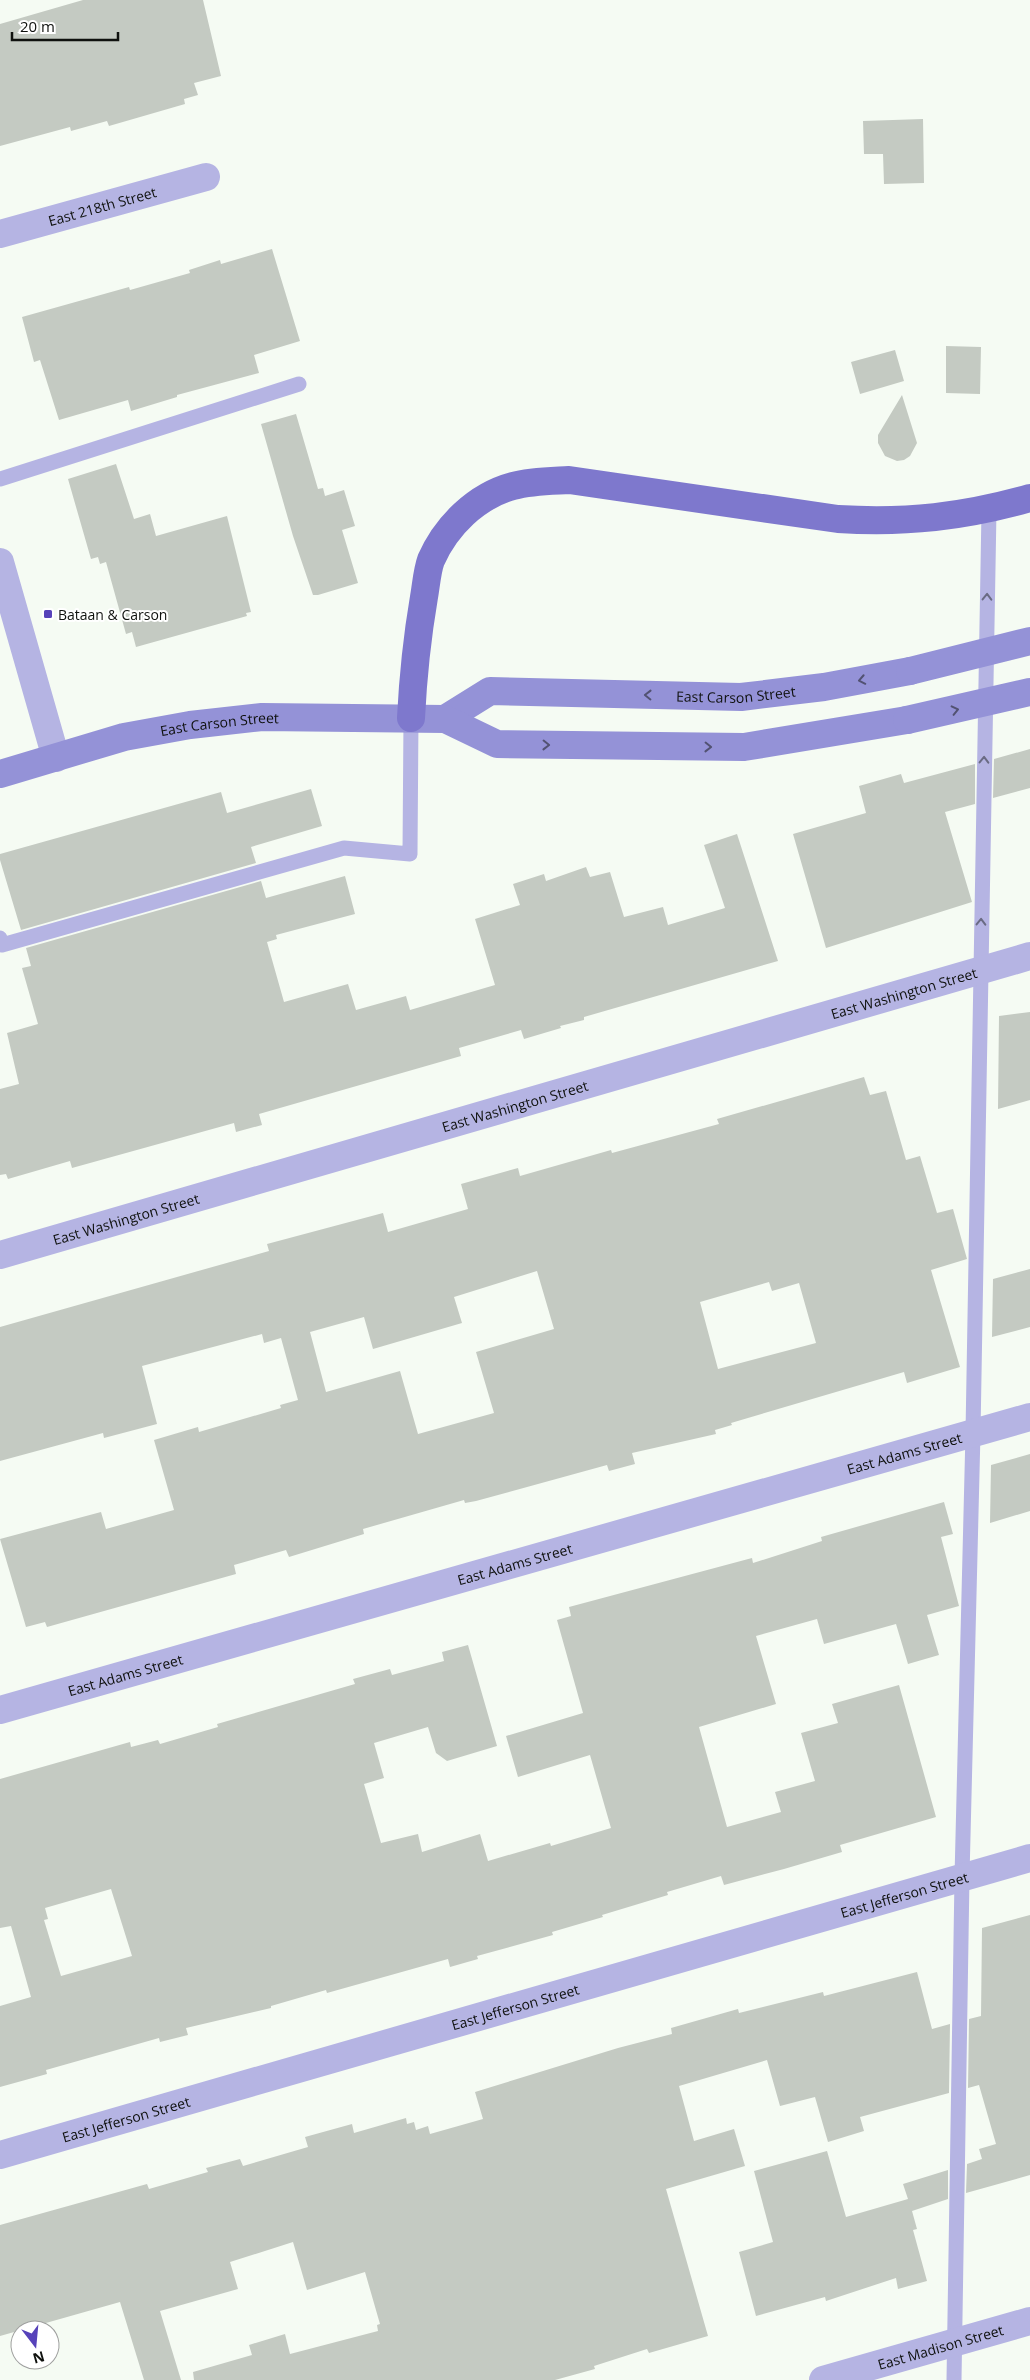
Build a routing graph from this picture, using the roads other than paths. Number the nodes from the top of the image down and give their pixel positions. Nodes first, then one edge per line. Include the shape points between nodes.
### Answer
1 (206, 177) dead end
2 (0, 234) edge
3 (299, 384) dead end
4 (0, 479) edge
5 (1030, 498) edge
6 (989, 510) junction
7 (0, 562) edge
8 (1030, 641) edge
9 (1030, 692) edge
10 (411, 718) junction
11 (445, 719) junction
12 (56, 758) junction
13 (0, 774) edge
14 (0, 938) edge
15 (1030, 956) edge
16 (980, 971) junction
17 (0, 1255) edge
18 (1030, 1417) edge
19 (973, 1433) junction
20 (0, 1710) edge
21 (1030, 1858) edge
22 (962, 1877) junction
23 (0, 2155) edge
24 (1030, 2321) edge
25 (956, 2342) junction
26 (823, 2380) edge
27 (954, 2380) edge

1 - 2 street, East 218th Street
3 - 4 lane
5 - 6 main road
6 - 10 main road via 878,521 838,519 569,480 512,486 458,518 430,562 415,652
16 -> 6 lane
7 - 12 street
8 -> 11 main road, East Carson Street, bridge via 910,671 824,687 740,697 490,690
11 -> 9 main road, East Carson Street, bridge via 497,744 744,747 907,720
10 - 11 main road, East Carson Street
10 - 12 main road, East Carson Street via 262,717 190,725 124,737
10 - 14 lane via 410,854 344,848 2,945
12 - 13 main road, East Carson Street
15 - 16 street, East Washington Street
16 - 17 street, East Washington Street
16 - 19 lane
18 - 19 street, East Adams Street
19 - 20 street, East Adams Street
19 - 22 lane
21 - 22 street, East Jefferson Street
22 - 23 street, East Jefferson Street
22 - 25 lane
24 - 25 street, East Madison Street
25 - 26 street, East Madison Street
25 - 27 lane

